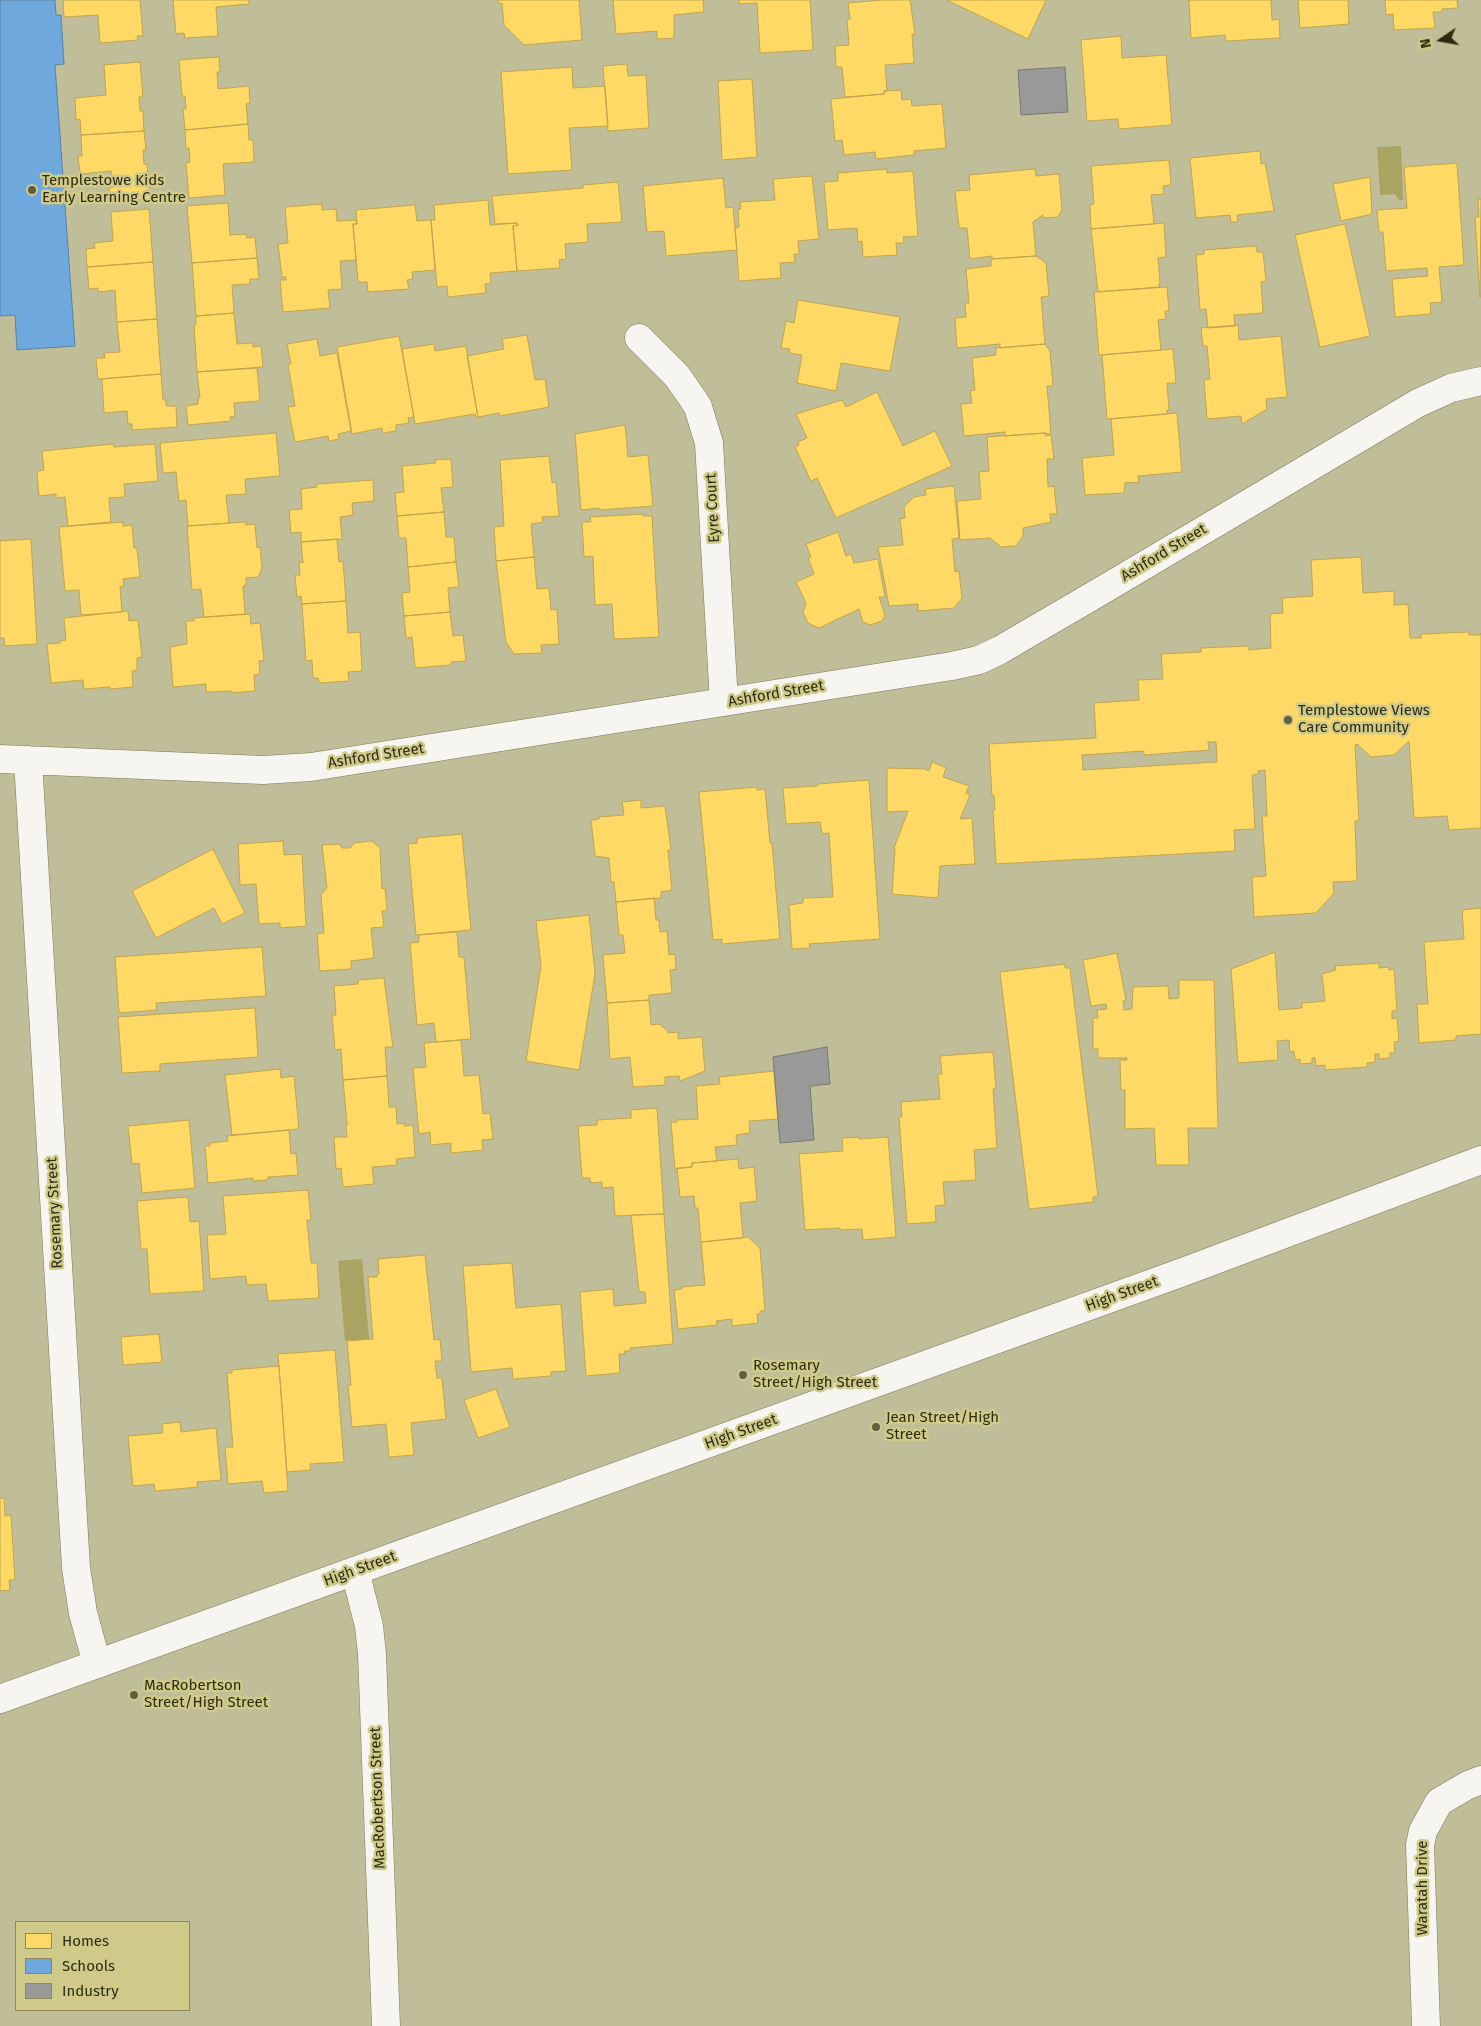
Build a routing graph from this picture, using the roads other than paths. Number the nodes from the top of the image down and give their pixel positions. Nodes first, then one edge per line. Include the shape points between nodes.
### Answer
1 (639, 338) dead end
2 (1481, 381) edge
3 (724, 702) junction
4 (0, 759) edge
5 (28, 760) junction
6 (1481, 1160) edge
7 (355, 1571) junction
8 (97, 1664) junction
9 (0, 1699) edge
10 (1481, 1780) edge
11 (386, 2026) edge
12 (1426, 2026) edge

1 - 3 street, Eyre Court via 677,376 693,399 709,443
2 - 3 street, Ashford Street via 1451,388 1418,404 1101,592 979,660
3 - 5 street, Ashford Street via 311,766 263,770
4 - 5 street, Ashford Street
5 - 8 street, Rosemary Street via 76,1568 83,1613
6 - 7 street, High Street
7 - 8 street, High Street
7 - 11 street, MacRobertson Street via 372,1654
8 - 9 street, High Street
10 - 12 street, Waratah Drive via 1439,1802 1423,1831 1420,1845

